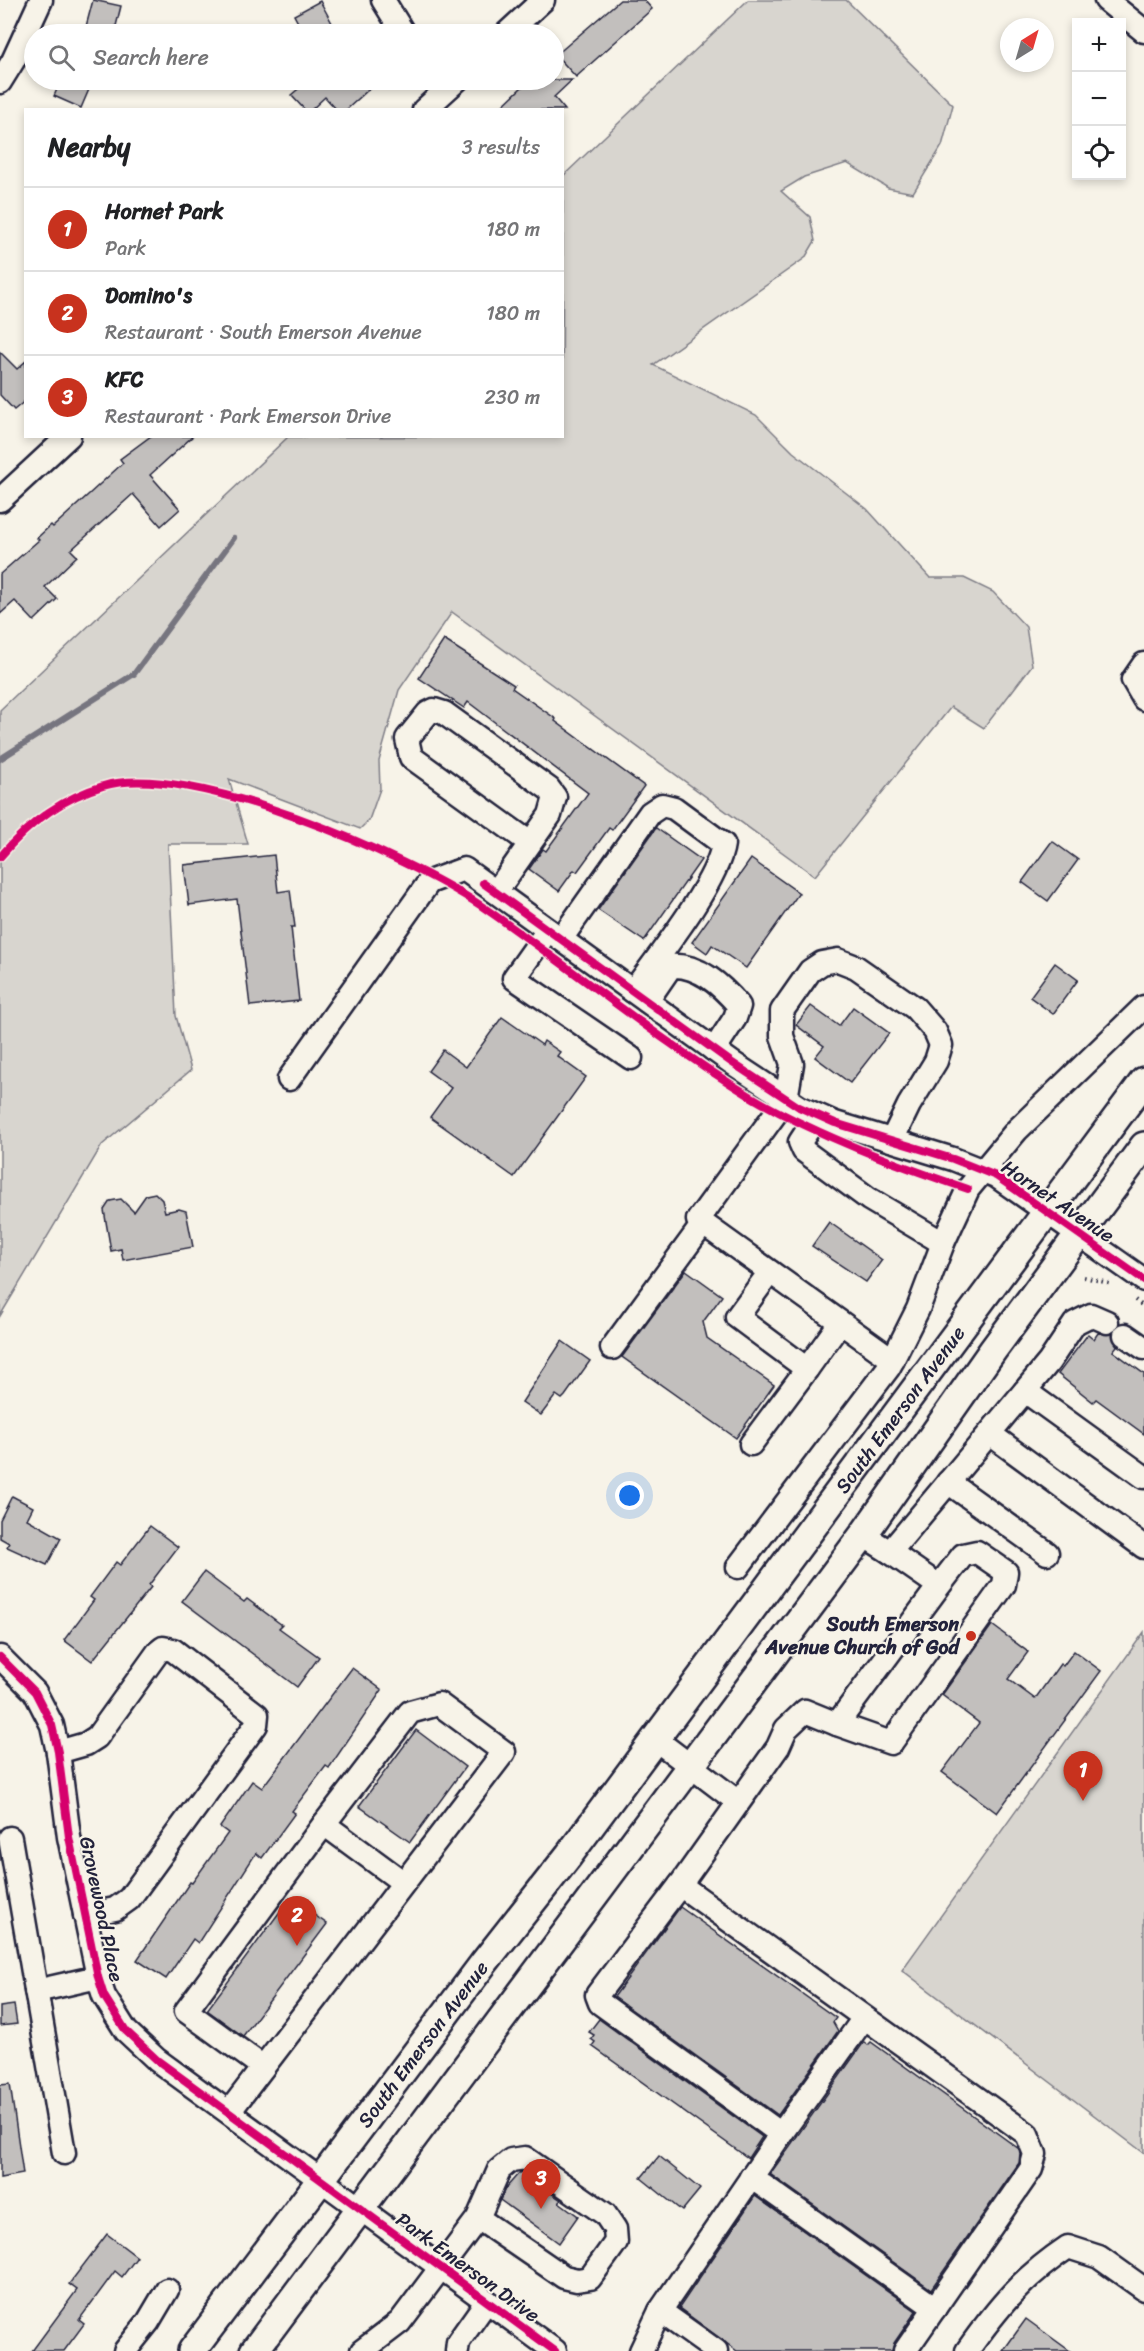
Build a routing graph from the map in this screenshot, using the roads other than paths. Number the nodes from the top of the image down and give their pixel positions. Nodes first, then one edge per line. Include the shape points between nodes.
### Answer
1 (41, 0) edge
2 (382, 0) edge
3 (543, 0) edge
4 (1106, 0) edge
5 (30, 24) edge
6 (398, 24) edge
7 (517, 24) edge
8 (1144, 31) edge
9 (24, 37) edge
10 (0, 82) edge
11 (442, 90) edge
12 (426, 108) edge
13 (67, 438) edge
14 (0, 500) edge
15 (1144, 664) edge
16 (1144, 699) edge
17 (530, 843) junction
18 (490, 888) junction
19 (554, 934) junction
20 (640, 996) junction
21 (1144, 1007) edge
22 (714, 1050) junction
23 (631, 1058) dead end
24 (289, 1079) dead end
25 (1144, 1081) edge
26 (786, 1099) junction
27 (817, 1116) junction
28 (892, 1140) junction
29 (1144, 1146) edge
30 (983, 1171) junction
31 (1047, 1212) junction
32 (703, 1224) junction
33 (1078, 1233) junction
34 (943, 1243) junction
35 (770, 1272) junction
36 (1136, 1288) edge
37 (1107, 1322) dead end
38 (840, 1323) junction
39 (1125, 1335) dead end
40 (612, 1348) dead end
41 (1144, 1348) edge
42 (893, 1360) junction
43 (807, 1369) junction
44 (1025, 1391) junction
45 (990, 1434) junction
46 (751, 1444) dead end
47 (1144, 1477) edge
48 (948, 1482) junction
49 (863, 1535) junction
50 (1144, 1547) edge
51 (890, 1552) junction
52 (1047, 1553) dead end
53 (738, 1568) dead end
54 (939, 1586) junction
55 (0, 1657) edge
56 (837, 1724) junction
57 (655, 1739) junction
58 (58, 1752) junction
59 (690, 1766) junction
60 (738, 1802) junction
61 (324, 1824) junction
62 (10, 1838) dead end
63 (404, 1883) junction
64 (680, 1885) junction
65 (85, 1916) junction
66 (98, 1977) junction
67 (36, 1991) junction
68 (864, 2018) junction
69 (263, 2067) junction
70 (229, 2112) junction
71 (781, 2134) junction
72 (64, 2153) dead end
73 (751, 2177) junction
74 (320, 2179) junction
75 (361, 2209) junction
76 (478, 2218) junction
77 (440, 2267) junction
78 (167, 2289) dead end
79 (1144, 2289) edge
80 (487, 2301) junction
81 (935, 2308) junction
82 (660, 2310) junction
83 (125, 2351) edge
84 (192, 2351) edge
85 (254, 2351) edge
86 (362, 2351) edge
87 (457, 2351) edge
88 (555, 2351) edge
89 (641, 2351) edge
90 (716, 2351) edge
91 (905, 2351) edge
92 (967, 2351) edge

1 - 5 street
2 - 6 street
3 - 7 street
4 - 8 street
9 - 10 street
11 - 12 street
13 - 14 street
15 - 16 street via 1133,680
17 - 17 street via 550,815 555,797 549,789 444,713 428,713 406,739 411,757
17 - 18 street
18 - 19 street
18 - 24 street via 464,870 429,882
19 - 20 street
19 - 20 street via 650,813 662,805 674,808 723,844 722,856
19 - 23 street via 514,978
20 - 22 street
20 - 22 street via 671,966 692,966 728,993 738,1006 735,1018
21 - 30 street, South Emerson Avenue via 1017,1130
22 - 26 street
25 - 31 main road, South Emerson Avenue
26 - 27 street
26 - 28 street via 792,1064 782,1036 782,1011 810,972 822,963 838,960 856,967 915,1008 935,1030 940,1045 936,1061
26 - 32 street via 698,1220
27 - 28 street
27 - 34 street via 800,1142 804,1152 869,1199
28 - 30 street, Hornet Avenue
29 - 33 main road, South Emerson Avenue
30 - 31 street, Hornet Avenue via 1002,1179
30 - 34 street, South Emerson Avenue via 961,1200
31 - 33 street, Hornet Avenue
31 - 57 main road, South Emerson Avenue
32 - 35 street
32 - 40 street
33 - 36 street, Hornet Avenue
33 - 49 main road, South Emerson Avenue
34 - 42 street, South Emerson Avenue
35 - 38 street
35 - 43 street via 737,1317
37 - 44 street via 1091,1316 1075,1323
38 - 42 street
38 - 43 street
39 - 41 street
42 - 53 street, South Emerson Avenue
43 - 46 street
44 - 45 street
44 - 47 street
45 - 48 street
45 - 50 street
48 - 51 street
48 - 52 street
49 - 51 street
49 - 59 main road, South Emerson Avenue
51 - 54 street
54 - 56 street
54 - 56 street via 963,1555 977,1552 1006,1572 1004,1585 891,1743
55 - 58 street, Grovewood Place via 22,1676 44,1705
56 - 60 street via 805,1711 786,1729 778,1747
57 - 59 street
57 - 74 main road, South Emerson Avenue
58 - 65 street, Grovewood Place
58 - 65 street via 97,1737 163,1648 173,1650 257,1715 256,1725 129,1899 115,1909
59 - 60 street
59 - 75 main road, South Emerson Avenue
60 - 64 street
61 - 63 street
61 - 63 street via 410,1713 440,1704 504,1752
61 - 69 street via 186,2011
62 - 67 street
63 - 69 street
64 - 68 street
64 - 71 street via 597,1995 600,2003
65 - 66 street, Grovewood Place
66 - 67 street
66 - 70 street, Grovewood Place via 110,2010 133,2039
67 - 72 street
68 - 71 street
68 - 81 street via 1027,2134 1035,2154 1031,2169
69 - 70 street
70 - 74 street, Grovewood Place
71 - 73 street
73 - 81 street
73 - 82 street
74 - 75 street, Grovewood Place
74 - 84 main road, South Emerson Avenue
75 - 77 street, Park Emerson Drive
75 - 85 main road, South Emerson Avenue
76 - 76 street via 564,2277 577,2280 590,2278 616,2242 615,2229 605,2214 525,2158 511,2160 499,2170
76 - 77 street
77 - 80 street, Park Emerson Drive
77 - 86 street via 400,2322
78 - 83 street
79 - 92 street via 1099,2257 1068,2247 1043,2264 999,2306
80 - 87 street via 458,2342
80 - 88 street, Park Emerson Drive
81 - 91 street
82 - 89 street
82 - 90 street

